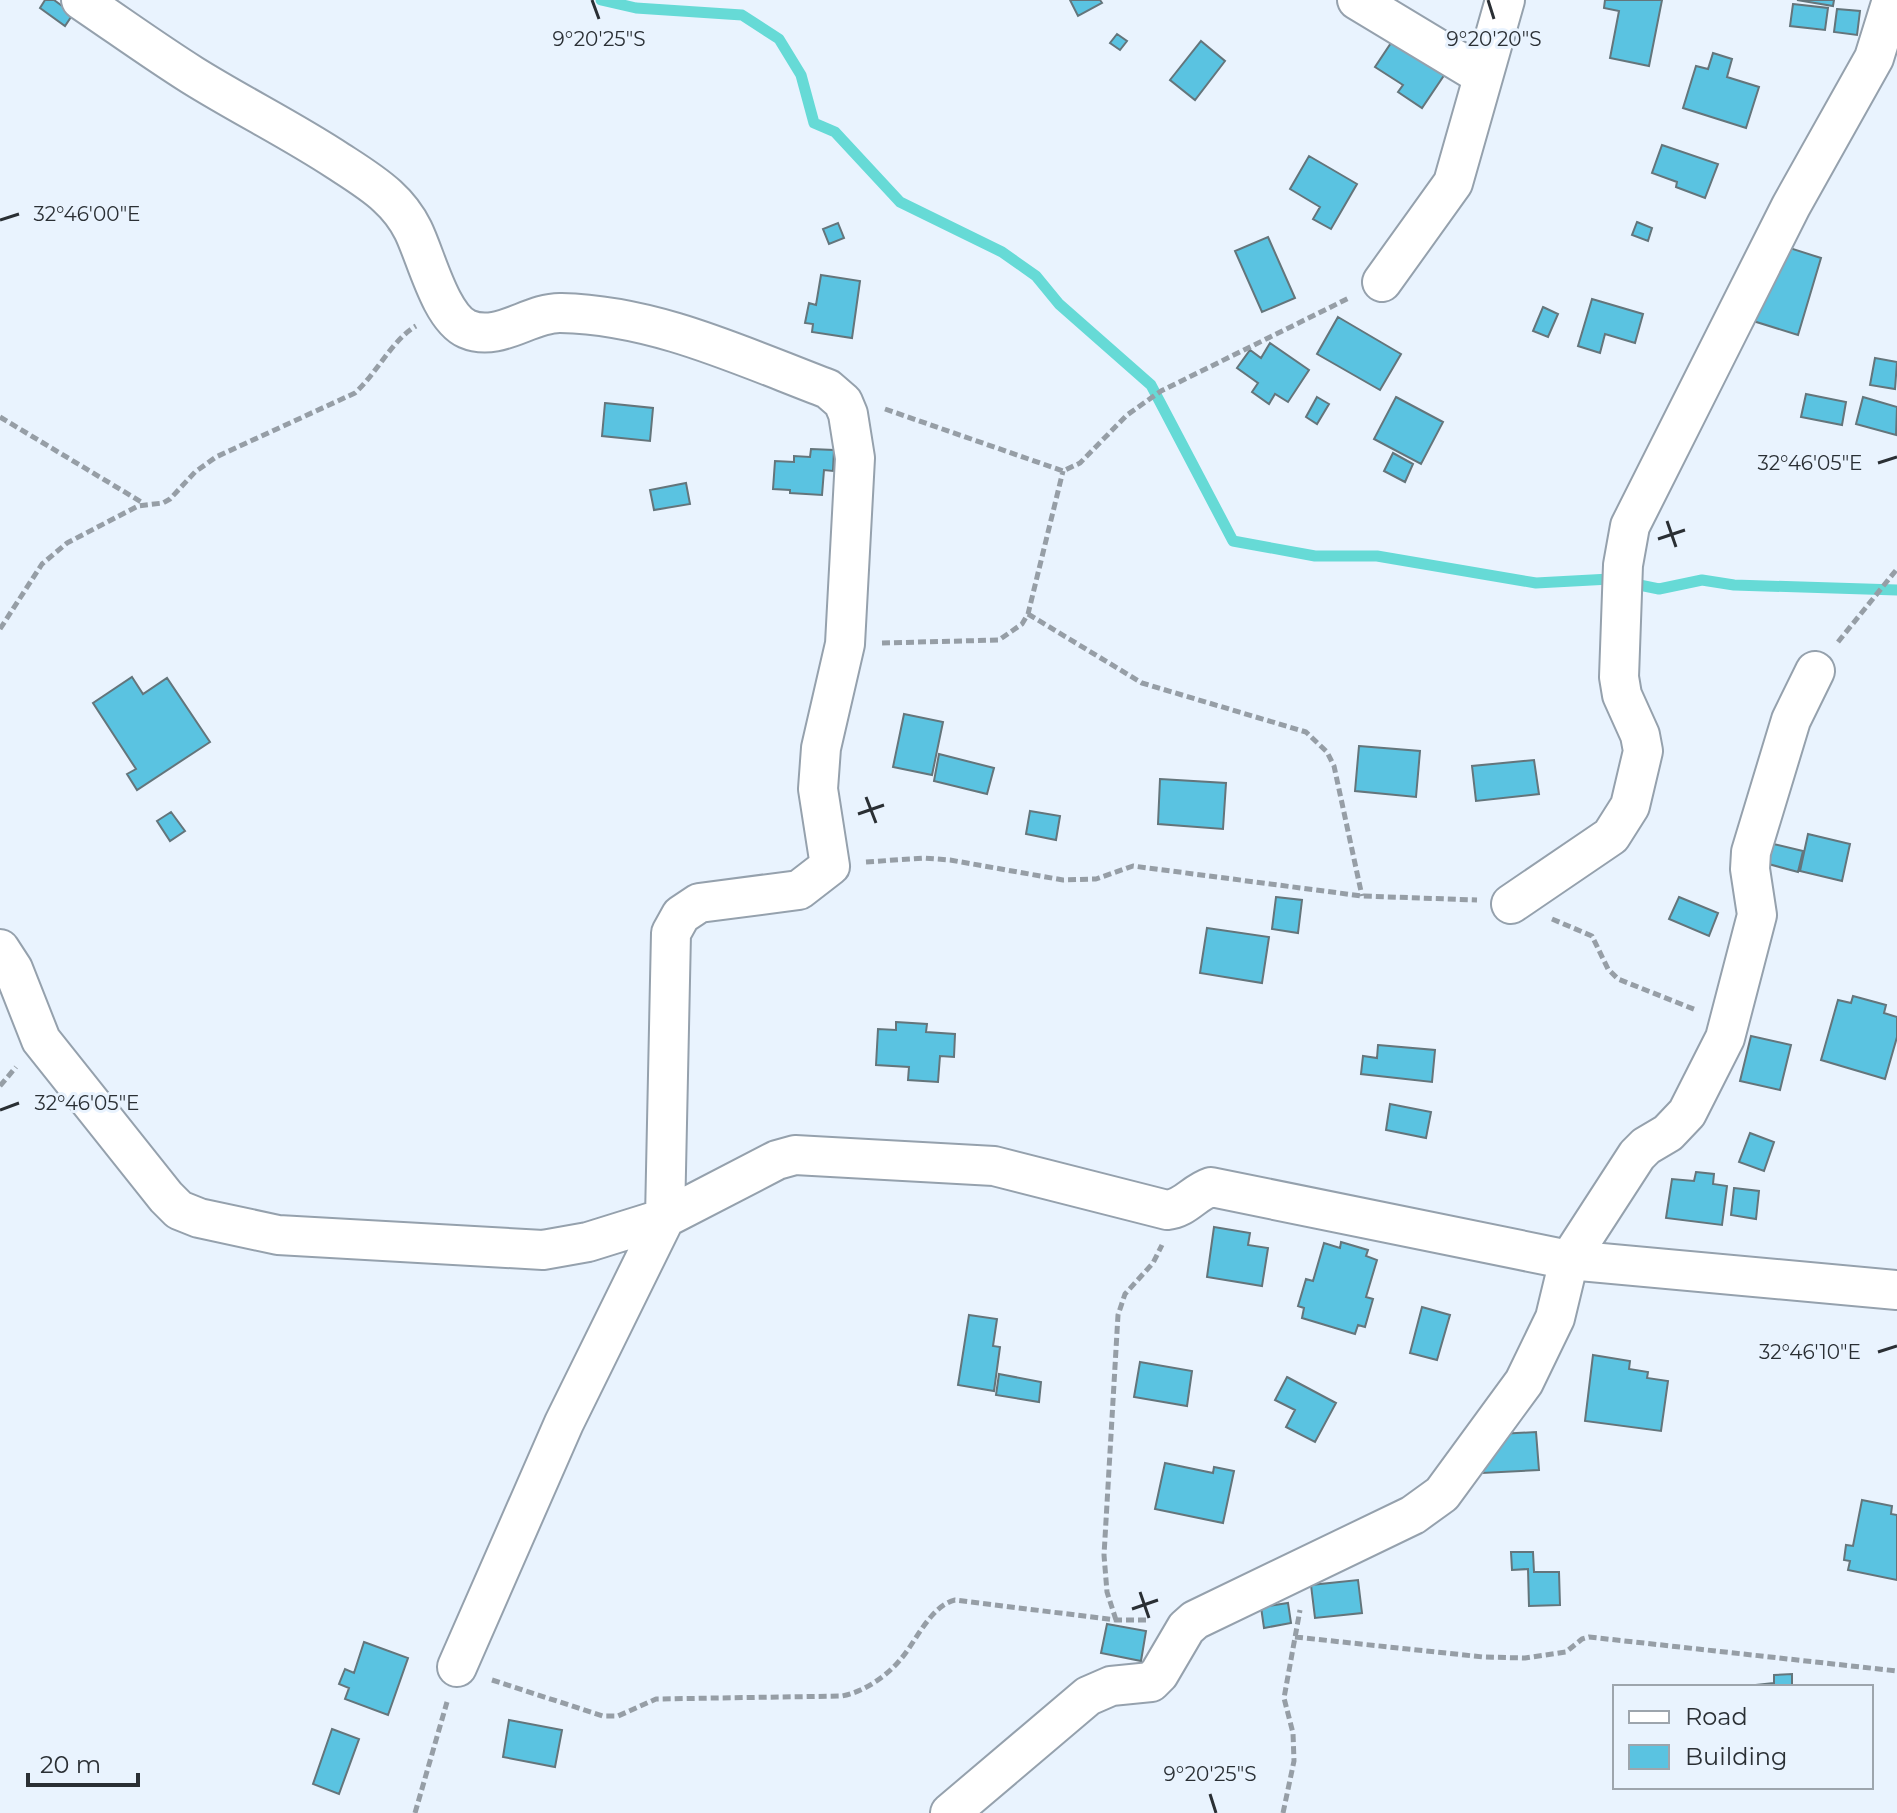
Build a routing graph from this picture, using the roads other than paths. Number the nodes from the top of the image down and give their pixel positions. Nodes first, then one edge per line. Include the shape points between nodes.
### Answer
1 (81, 0) edge
2 (1357, 0) edge
3 (1505, 0) edge
4 (1892, 0) edge
5 (1483, 76) junction
6 (1382, 282) road end
7 (1815, 671) road end
8 (1511, 904) road end
9 (0, 949) edge
10 (665, 1218) junction
11 (1569, 1260) junction
12 (1897, 1290) edge
13 (457, 1667) road end
14 (950, 1813) edge

1 - 10 street via 386,195 412,228 449,314 467,329 502,330 557,312 609,316 682,334 828,389 843,402 855,458 845,644 821,748 818,789 830,866 799,890 699,903 681,915 671,933
2 - 5 street
3 - 5 street
4 - 8 street via 1874,58 1791,206 1630,526 1623,565 1619,677 1643,751 1630,806 1611,836
5 - 6 street via 1453,183
7 - 11 street via 1791,720 1751,852 1757,915 1725,1038 1687,1113 1637,1155
9 - 10 street via 41,1040 179,1210 278,1235 543,1250
10 - 11 street via 795,1155 994,1166 1177,1209 1211,1187
10 - 13 street via 564,1423
11 - 12 street
11 - 14 street via 1555,1318 1524,1382 1442,1494 1413,1515 1195,1620 1151,1682 1111,1686 1088,1696

